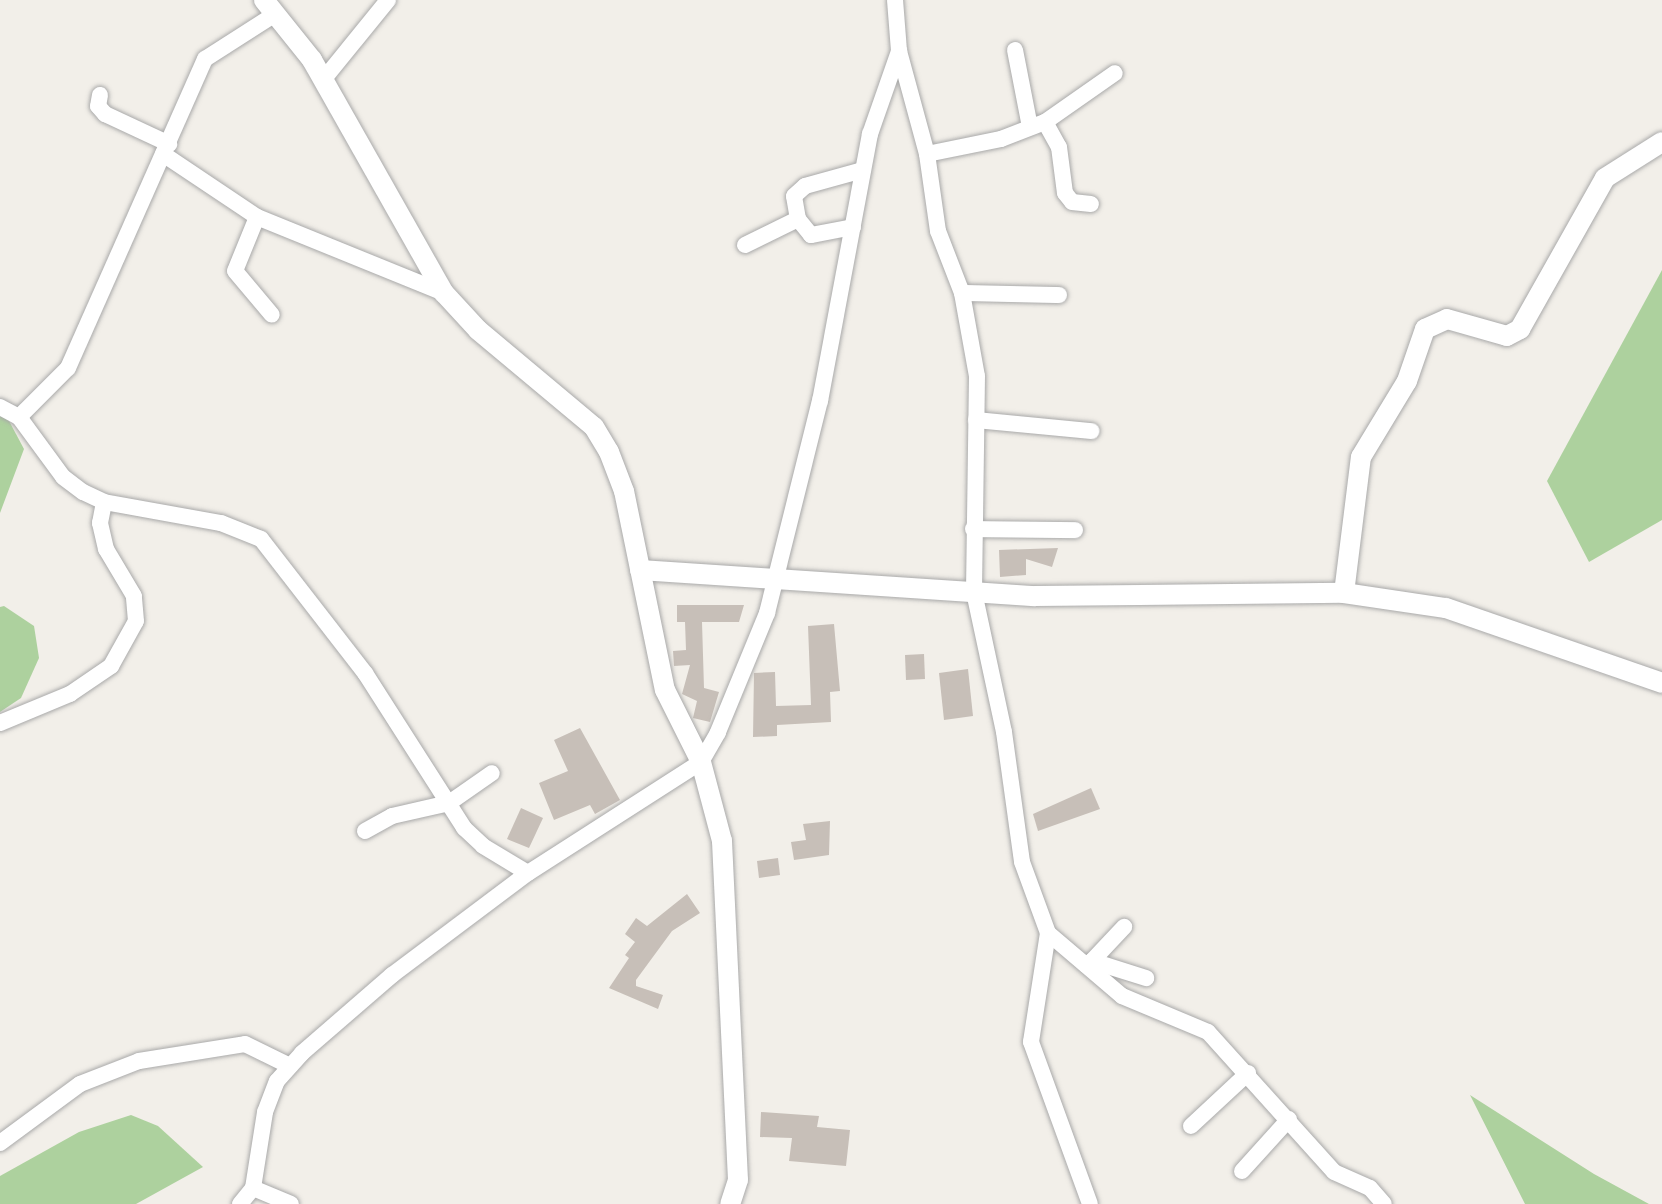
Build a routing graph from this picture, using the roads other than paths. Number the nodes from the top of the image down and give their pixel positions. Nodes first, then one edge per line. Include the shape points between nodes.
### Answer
1 (388, 0) edge
2 (895, 0) edge
3 (270, 7) edge
4 (1015, 50) dead end
5 (899, 51) junction
6 (1115, 73) dead end
7 (323, 80) junction
8 (100, 95) dead end
9 (1038, 124) junction
10 (1662, 142) edge
11 (166, 149) junction
12 (927, 154) junction
13 (863, 170) junction
14 (1091, 204) dead end
15 (257, 217) junction
16 (798, 219) junction
17 (853, 227) junction
18 (745, 245) dead end
19 (444, 293) junction
20 (962, 293) junction
21 (1059, 295) dead end
22 (272, 315) dead end
23 (0, 407) edge
24 (19, 417) junction
25 (976, 420) junction
26 (1091, 431) dead end
27 (104, 502) junction
28 (973, 529) junction
29 (1075, 530) dead end
30 (640, 570) junction
31 (776, 578) junction
32 (974, 592) junction
33 (1344, 593) junction
34 (1662, 683) edge
35 (0, 723) edge
36 (701, 762) junction
37 (492, 773) dead end
38 (449, 803) junction
39 (365, 831) dead end
40 (528, 873) junction
41 (1124, 927) dead end
42 (1048, 933) junction
43 (1089, 963) junction
44 (1146, 978) dead end
45 (290, 1066) junction
46 (1248, 1073) junction
47 (1289, 1119) junction
48 (1191, 1126) dead end
49 (0, 1143) edge
50 (1242, 1171) dead end
51 (253, 1188) junction
52 (240, 1204) edge
53 (291, 1204) edge
54 (730, 1204) edge
55 (1090, 1204) edge
56 (1384, 1204) edge

1 - 7 street
2 - 5 street
3 - 7 street
3 - 11 street via 205,59
4 - 9 street
5 - 12 street
5 - 13 street
6 - 9 street
7 - 19 street
8 - 11 street via 98,106 105,114
9 - 12 street via 1001,139
9 - 14 street via 1059,147 1065,193 1072,202
10 - 33 street via 1605,178 1520,329 1507,336 1447,319 1425,329 1407,381 1361,457
11 - 15 street
11 - 24 street via 141,195 68,368
12 - 20 street via 938,231
13 - 16 street via 805,186 794,196
13 - 17 street
15 - 19 street
15 - 22 street via 235,271
16 - 17 street via 811,235
16 - 18 street
17 - 31 street via 820,401
19 - 30 street via 478,330 594,427 624,491
20 - 21 street
20 - 25 street via 977,376
23 - 24 street
24 - 27 street via 63,477
25 - 26 street
25 - 28 street
27 - 35 street via 100,523 106,549 134,596 136,621 111,666 70,694
27 - 38 street via 221,523 261,539 365,673
28 - 29 street
28 - 32 street
30 - 31 street
30 - 36 street via 665,690
31 - 32 street
31 - 36 street via 741,679
32 - 33 street
32 - 42 street via 1004,732 1022,862
33 - 34 street via 1446,608
36 - 40 street
36 - 54 street via 722,841 738,1180
37 - 38 street
38 - 39 street via 392,816
38 - 40 street via 483,846
40 - 45 street via 392,975
41 - 43 street
42 - 43 street
42 - 55 street via 1031,1042
43 - 44 street
43 - 46 street via 1122,996 1208,1032
45 - 49 street via 245,1044 139,1061 80,1084
45 - 51 street via 277,1081 265,1112
46 - 47 street
46 - 48 street
47 - 50 street
47 - 56 street via 1334,1172 1370,1188
51 - 52 street
51 - 53 street

